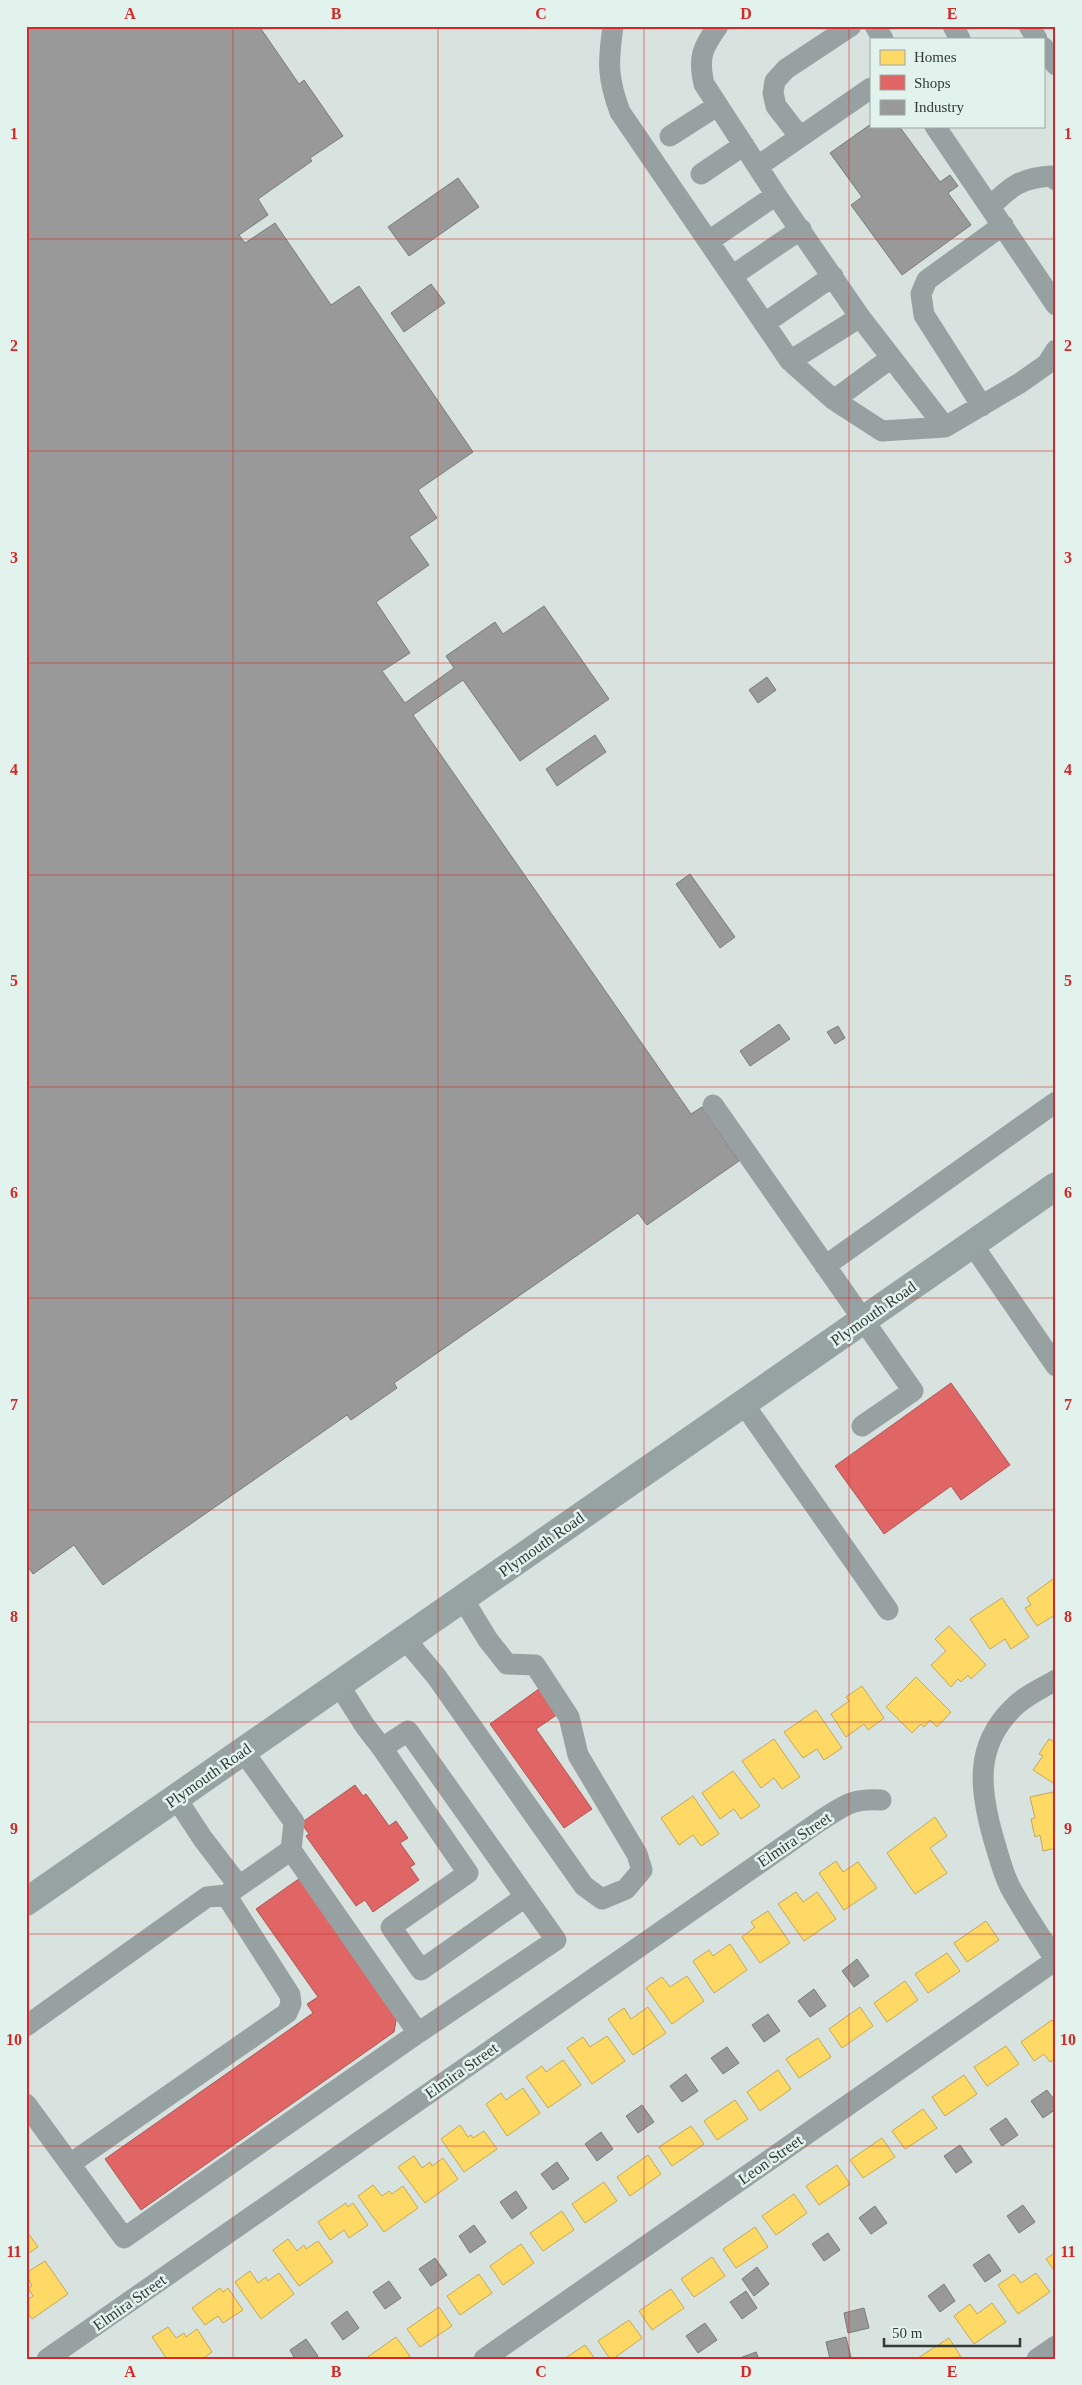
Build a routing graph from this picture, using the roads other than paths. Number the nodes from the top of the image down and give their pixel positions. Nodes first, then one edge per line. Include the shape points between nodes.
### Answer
1 (614, 26) edge
2 (718, 26) edge
3 (851, 26) edge
4 (875, 26) edge
5 (953, 26) edge
6 (1029, 26) edge
7 (882, 38) edge
8 (959, 38) edge
9 (1036, 38) edge
10 (1044, 48) edge
11 (1056, 65) edge
12 (870, 89) edge
13 (717, 106) junction
14 (938, 128) edge
15 (670, 136) dead end
16 (950, 136) edge
17 (800, 137) junction
18 (744, 145) junction
19 (758, 166) junction
20 (701, 174) dead end
21 (1056, 180) edge
22 (776, 196) junction
23 (991, 206) junction
24 (1003, 225) junction
25 (801, 229) junction
26 (709, 241) junction
27 (732, 276) junction
28 (833, 276) junction
29 (1056, 305) edge
30 (860, 316) junction
31 (765, 323) junction
32 (1056, 350) edge
33 (891, 358) junction
34 (790, 361) junction
35 (834, 400) junction
36 (982, 406) junction
37 (945, 427) junction
38 (1056, 1102) edge
39 (713, 1106) dead end
40 (1056, 1186) edge
41 (972, 1244) junction
42 (825, 1266) junction
43 (862, 1320) junction
44 (1056, 1366) edge
45 (743, 1403) junction
46 (862, 1426) dead end
47 (463, 1599) junction
48 (888, 1610) dead end
49 (405, 1639) junction
50 (1056, 1680) edge
51 (339, 1685) junction
52 (382, 1748) junction
53 (243, 1751) junction
54 (176, 1798) junction
55 (881, 1800) dead end
56 (291, 1850) junction
57 (232, 1891) junction
58 (525, 1897) junction
59 (26, 1902) edge
60 (1056, 1961) edge
61 (26, 2026) edge
62 (418, 2032) junction
63 (26, 2104) edge
64 (70, 2164) junction
65 (1056, 2346) edge
66 (47, 2359) edge
67 (484, 2359) edge
68 (1037, 2359) edge

1 - 26 street via 608,61 611,89 620,112
2 - 13 street via 705,44 700,65 704,84
3 - 17 street via 786,69 775,81 776,106
4 - 7 street
5 - 8 street
6 - 9 street
10 - 11 street
12 - 17 street
13 - 15 street
13 - 18 street
14 - 16 street
16 - 23 street
17 - 19 street
18 - 19 street
18 - 20 street
19 - 22 street
21 - 23 street via 1051,176 1032,177 1011,186
22 - 25 street
22 - 26 street
23 - 24 street
24 - 29 street
24 - 36 street via 927,280 922,294 924,315
25 - 27 street
25 - 28 street
26 - 27 street
27 - 31 street
28 - 30 street
28 - 31 street
30 - 33 street
30 - 34 street
31 - 34 street
32 - 36 street via 1047,364
33 - 35 street
33 - 37 street
34 - 35 street
35 - 37 street via 882,431
36 - 37 street
38 - 42 street
39 - 42 street
40 - 41 main road, Plymouth Road
41 - 43 main road, Plymouth Road
41 - 44 street
42 - 43 street
43 - 45 main road, Plymouth Road
43 - 46 street via 913,1391
45 - 47 main road, Plymouth Road
45 - 48 street
47 - 49 main road, Plymouth Road
47 - 49 street via 507,1664 534,1665 569,1717 578,1755 637,1854 642,1870 626,1889 602,1898 584,1886 436,1676
49 - 51 main road, Plymouth Road
50 - 60 street via 1017,1704 997,1728 987,1750 982,1788 1009,1885
51 - 52 street
51 - 53 main road, Plymouth Road
52 - 58 street via 408,1731
52 - 58 street via 468,1873 391,1926 420,1970
53 - 54 main road, Plymouth Road
53 - 56 street via 294,1822
54 - 57 street
54 - 59 main road, Plymouth Road
55 - 66 street, Elmira Street via 851,1802 820,1821
56 - 57 street
56 - 62 street
57 - 61 street via 207,1897
57 - 64 street via 290,1995 287,2013
58 - 62 street via 556,1940
60 - 67 street, Leon Street
62 - 64 street via 124,2238
63 - 64 street
65 - 68 street

